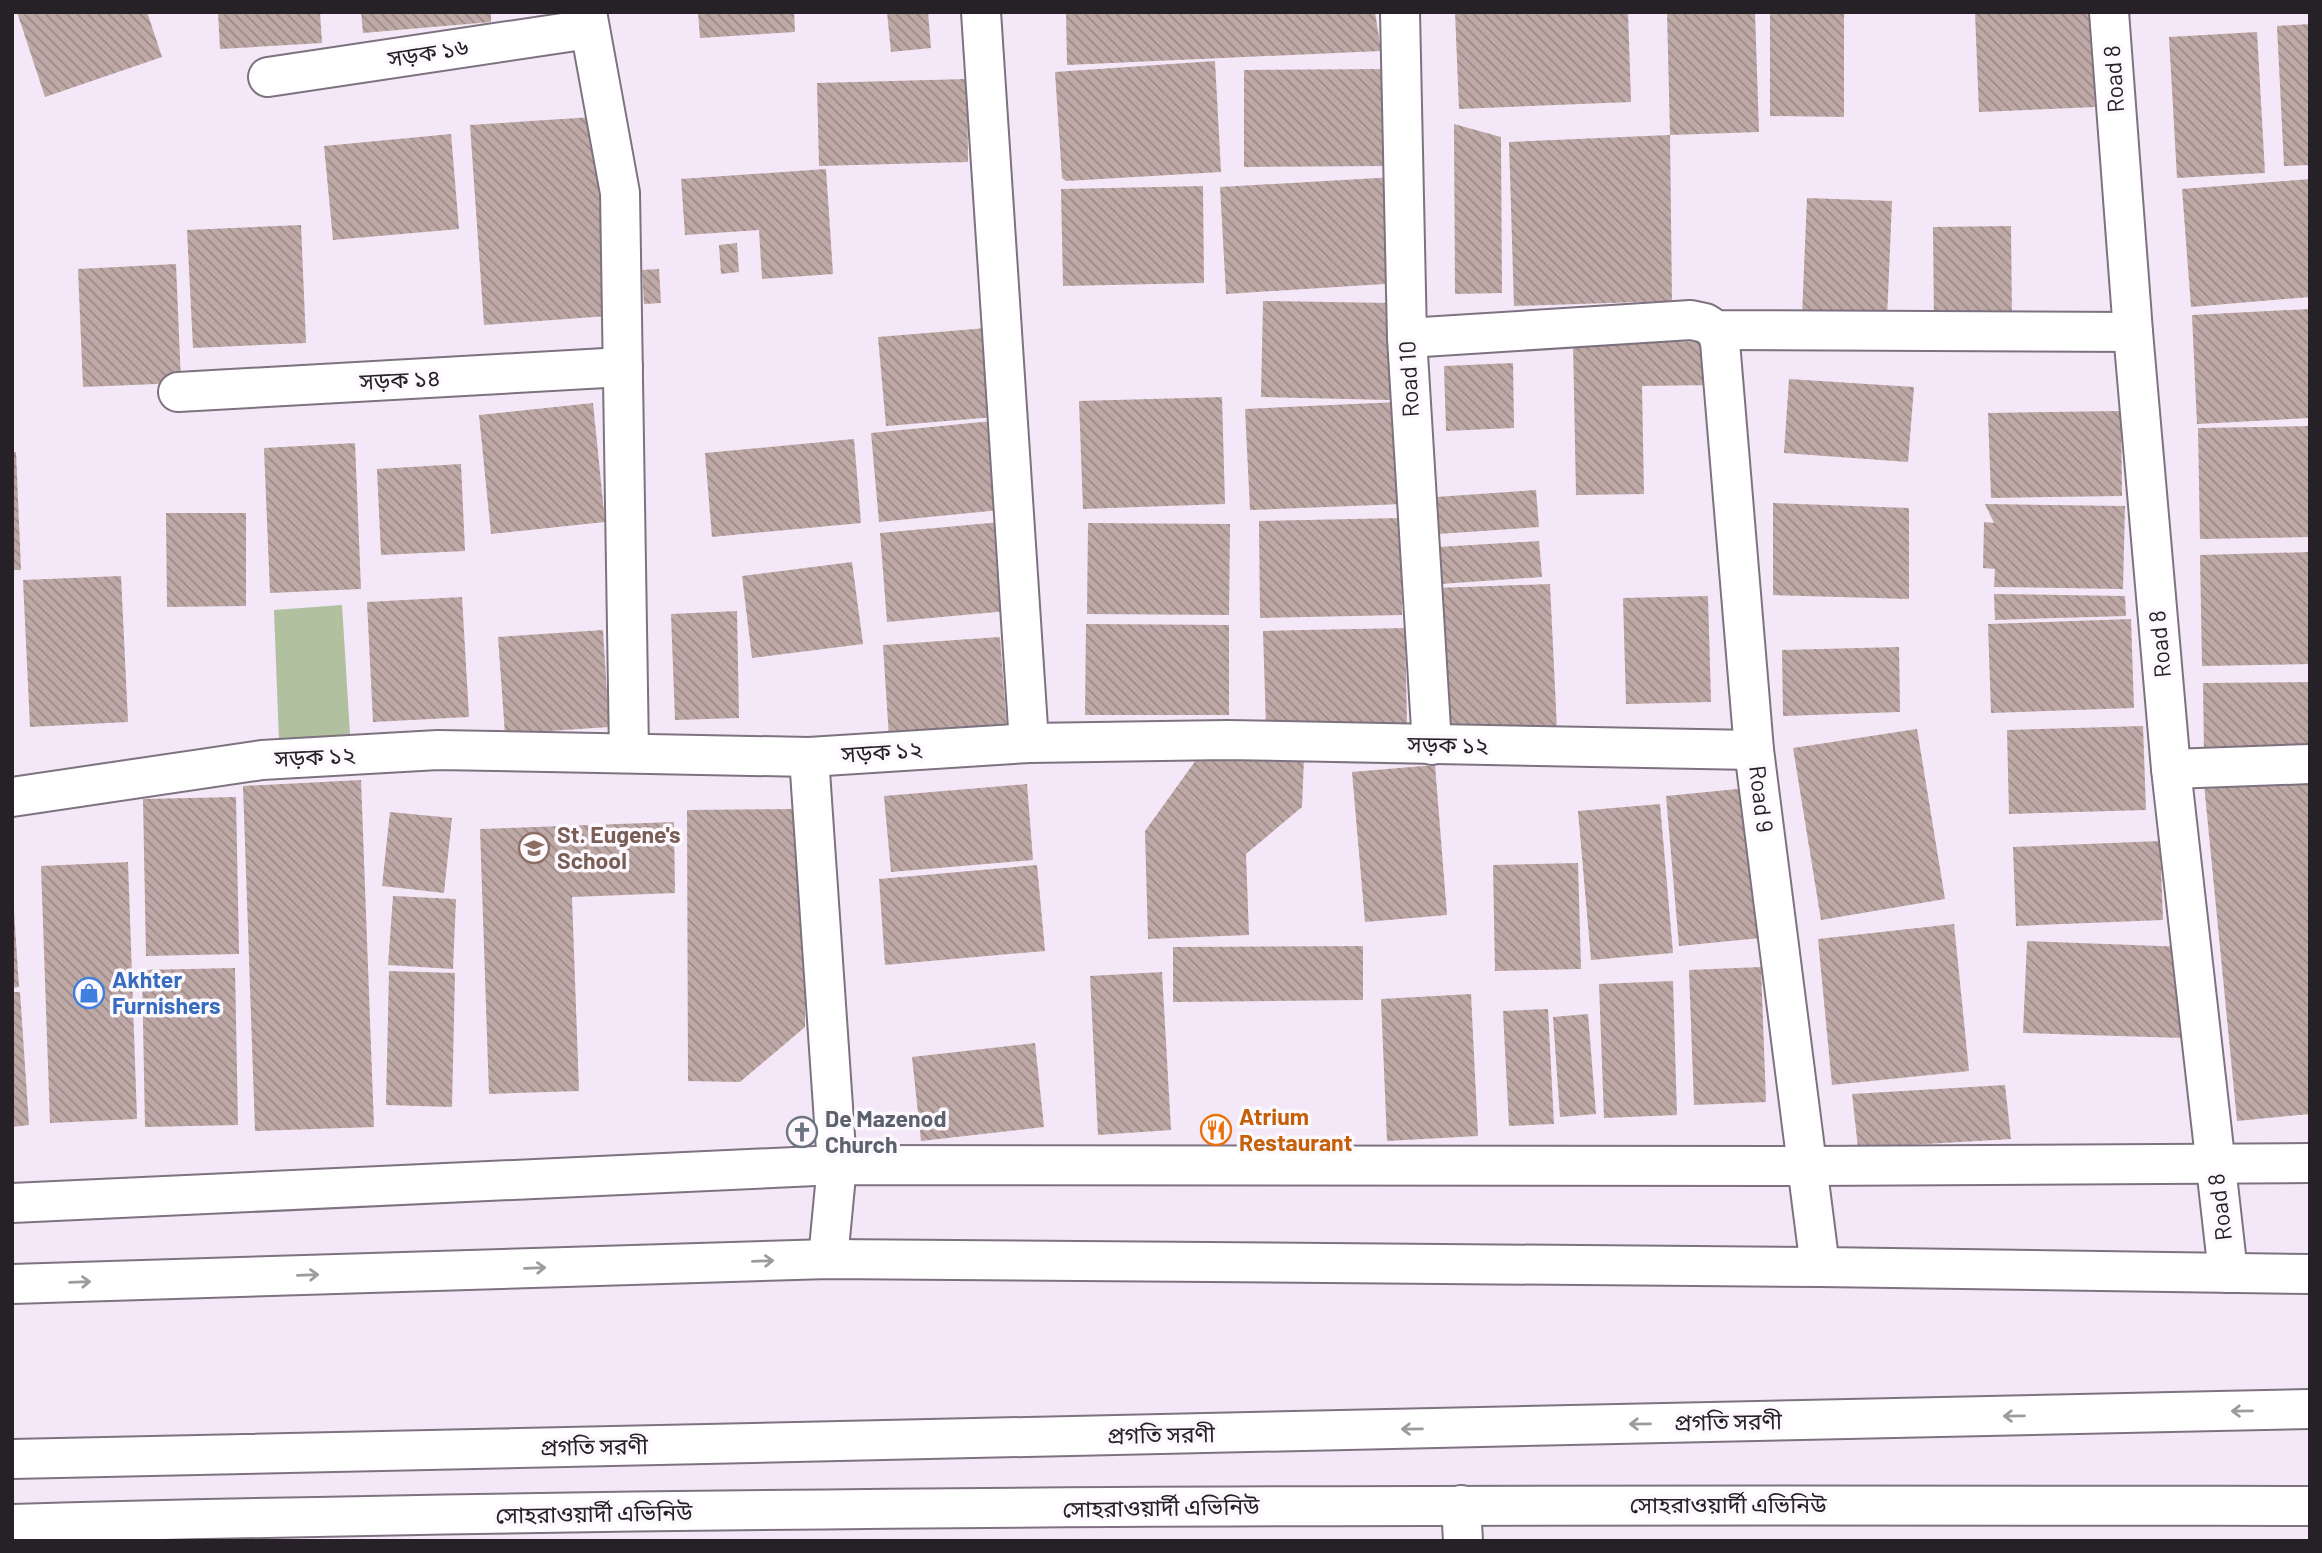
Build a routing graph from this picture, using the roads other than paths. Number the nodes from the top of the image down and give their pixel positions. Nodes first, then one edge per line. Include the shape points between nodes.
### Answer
1 (981, 12) edge
2 (1400, 12) edge
3 (2109, 12) edge
4 (588, 21) edge
5 (268, 77) dead end
6 (1716, 330) junction
7 (2133, 332) junction
8 (1407, 338) junction
9 (623, 367) junction
10 (178, 392) dead end
11 (1029, 743) junction
12 (1432, 745) junction
13 (1754, 750) junction
14 (629, 752) junction
15 (809, 757) junction
16 (2310, 764) edge
17 (2171, 769) junction
18 (12, 797) edge
19 (2215, 1163) junction
20 (2310, 1163) edge
21 (837, 1165) junction
22 (1808, 1166) junction
23 (12, 1203) edge
24 (828, 1259) junction
25 (1820, 1267) junction
26 (2228, 1273) junction
27 (2310, 1274) edge
28 (12, 1284) edge
29 (2310, 1409) edge
30 (12, 1459) edge
31 (2310, 1506) edge
32 (1462, 1523) edge
33 (12, 1524) edge

1 - 11 street
2 - 8 street, Road 10
3 - 7 street, Road 8
4 - 5 street, সড়ক ১৬
4 - 9 street via 620,193
6 - 7 street
6 - 8 street via 1691,320
6 - 13 street, Road 9
7 - 17 street, Road 8
8 - 12 street, Road 10
9 - 10 street, সড়ক ১৪
9 - 14 street
11 - 12 street, সড়ক ১২ via 1227,740
11 - 15 street, সড়ক ১২
12 - 13 street, সড়ক ১২
13 - 22 street, Road 9
14 - 15 street, সড়ক ১২
14 - 18 street, সড়ক ১২ via 438,750 262,760
15 - 21 street
16 - 17 street
17 - 19 street, Road 8
19 - 20 street
19 - 22 street
19 - 26 street, Road 8
21 - 22 street
21 - 23 street
21 - 24 street
22 - 25 street, Road 9
24 - 25 street
28 -> 24 street
25 - 26 street
26 - 27 street
29 -> 30 street, প্রগতি সরণী
31 - 32 street, সোহরাওয়ার্দী এভিনিউ
32 - 33 street, সোহরাওয়ার্দী এভিনিউ via 289,1517

